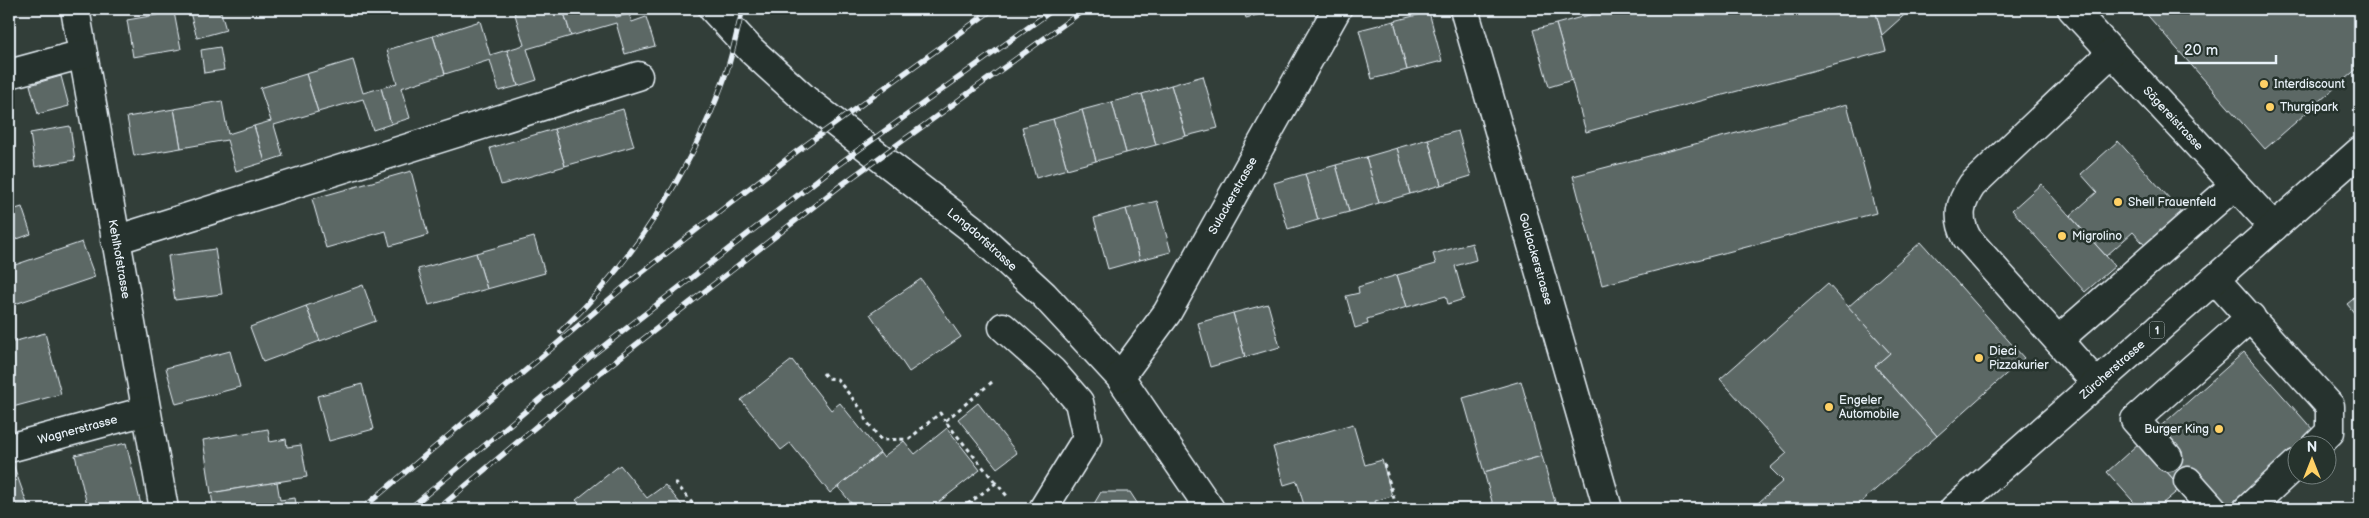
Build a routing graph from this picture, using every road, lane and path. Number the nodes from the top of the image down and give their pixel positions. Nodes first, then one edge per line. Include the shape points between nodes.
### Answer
1 (75, 9) edge
2 (713, 9) edge
3 (1337, 9) edge
4 (1464, 9) edge
5 (2072, 9) edge
6 (2111, 53) junction
7 (83, 54) junction
8 (9, 74) edge
9 (638, 76) dead end
10 (2360, 151) edge
11 (2235, 185) junction
12 (2274, 227) junction
13 (115, 240) junction
14 (2215, 279) junction
15 (2251, 317) junction
16 (1003, 327) dead end
17 (2058, 340) junction
18 (823, 373) dead end
19 (1120, 377) junction
20 (992, 382) dead end
21 (2096, 383) junction
22 (146, 411) junction
23 (946, 421) junction
24 (2326, 436) edge
25 (9, 448) edge
26 (2168, 457) dead end
27 (1384, 464) dead end
28 (2286, 473) edge
29 (2188, 481) dead end
30 (675, 482) dead end
31 (996, 483) junction
32 (1008, 497) dead end
33 (164, 509) edge
34 (697, 509) edge
35 (961, 509) edge
36 (1044, 509) edge
37 (1210, 509) edge
38 (1398, 509) edge
39 (1608, 509) edge
40 (1954, 509) edge
41 (2213, 509) edge
42 (2248, 509) edge

1 - 7 street, Kehlhofstrasse
2 - 19 street, Langdorfstrasse via 751,50 812,104 972,228 1044,295
3 - 19 street, Sulackerstrasse via 1167,313
4 - 39 street, Goldackerstrasse
5 - 6 street, Sägereistrasse
6 - 11 street, Sägereistrasse
6 - 17 street via 1972,185 1959,213 1960,226 1967,238
7 - 8 street
7 - 13 street, Kehlhofstrasse
9 - 13 street
10 - 12 street, Zürcherstrasse / 1
11 - 12 street, Sägereistrasse
11 - 17 street
12 - 14 street, Zürcherstrasse / 1
13 - 22 street, Kehlhofstrasse
14 - 15 street
14 - 21 street, Zürcherstrasse / 1
15 - 24 street via 2330,406 2330,432
15 - 26 street via 2135,420
16 - 36 street via 1052,370 1079,402 1087,438
17 - 21 street
18 - 23 path via 827,378 838,380 882,440 909,439 940,413
19 - 37 street, Langdorfstrasse
20 - 23 path
21 - 40 street, Zürcherstrasse / 1
22 - 25 street, Wagnerstrasse
22 - 33 street, Kehlhofstrasse
23 - 31 path
27 - 38 path
28 - 42 street
29 - 41 street
30 - 34 path
31 - 32 path
31 - 35 path

